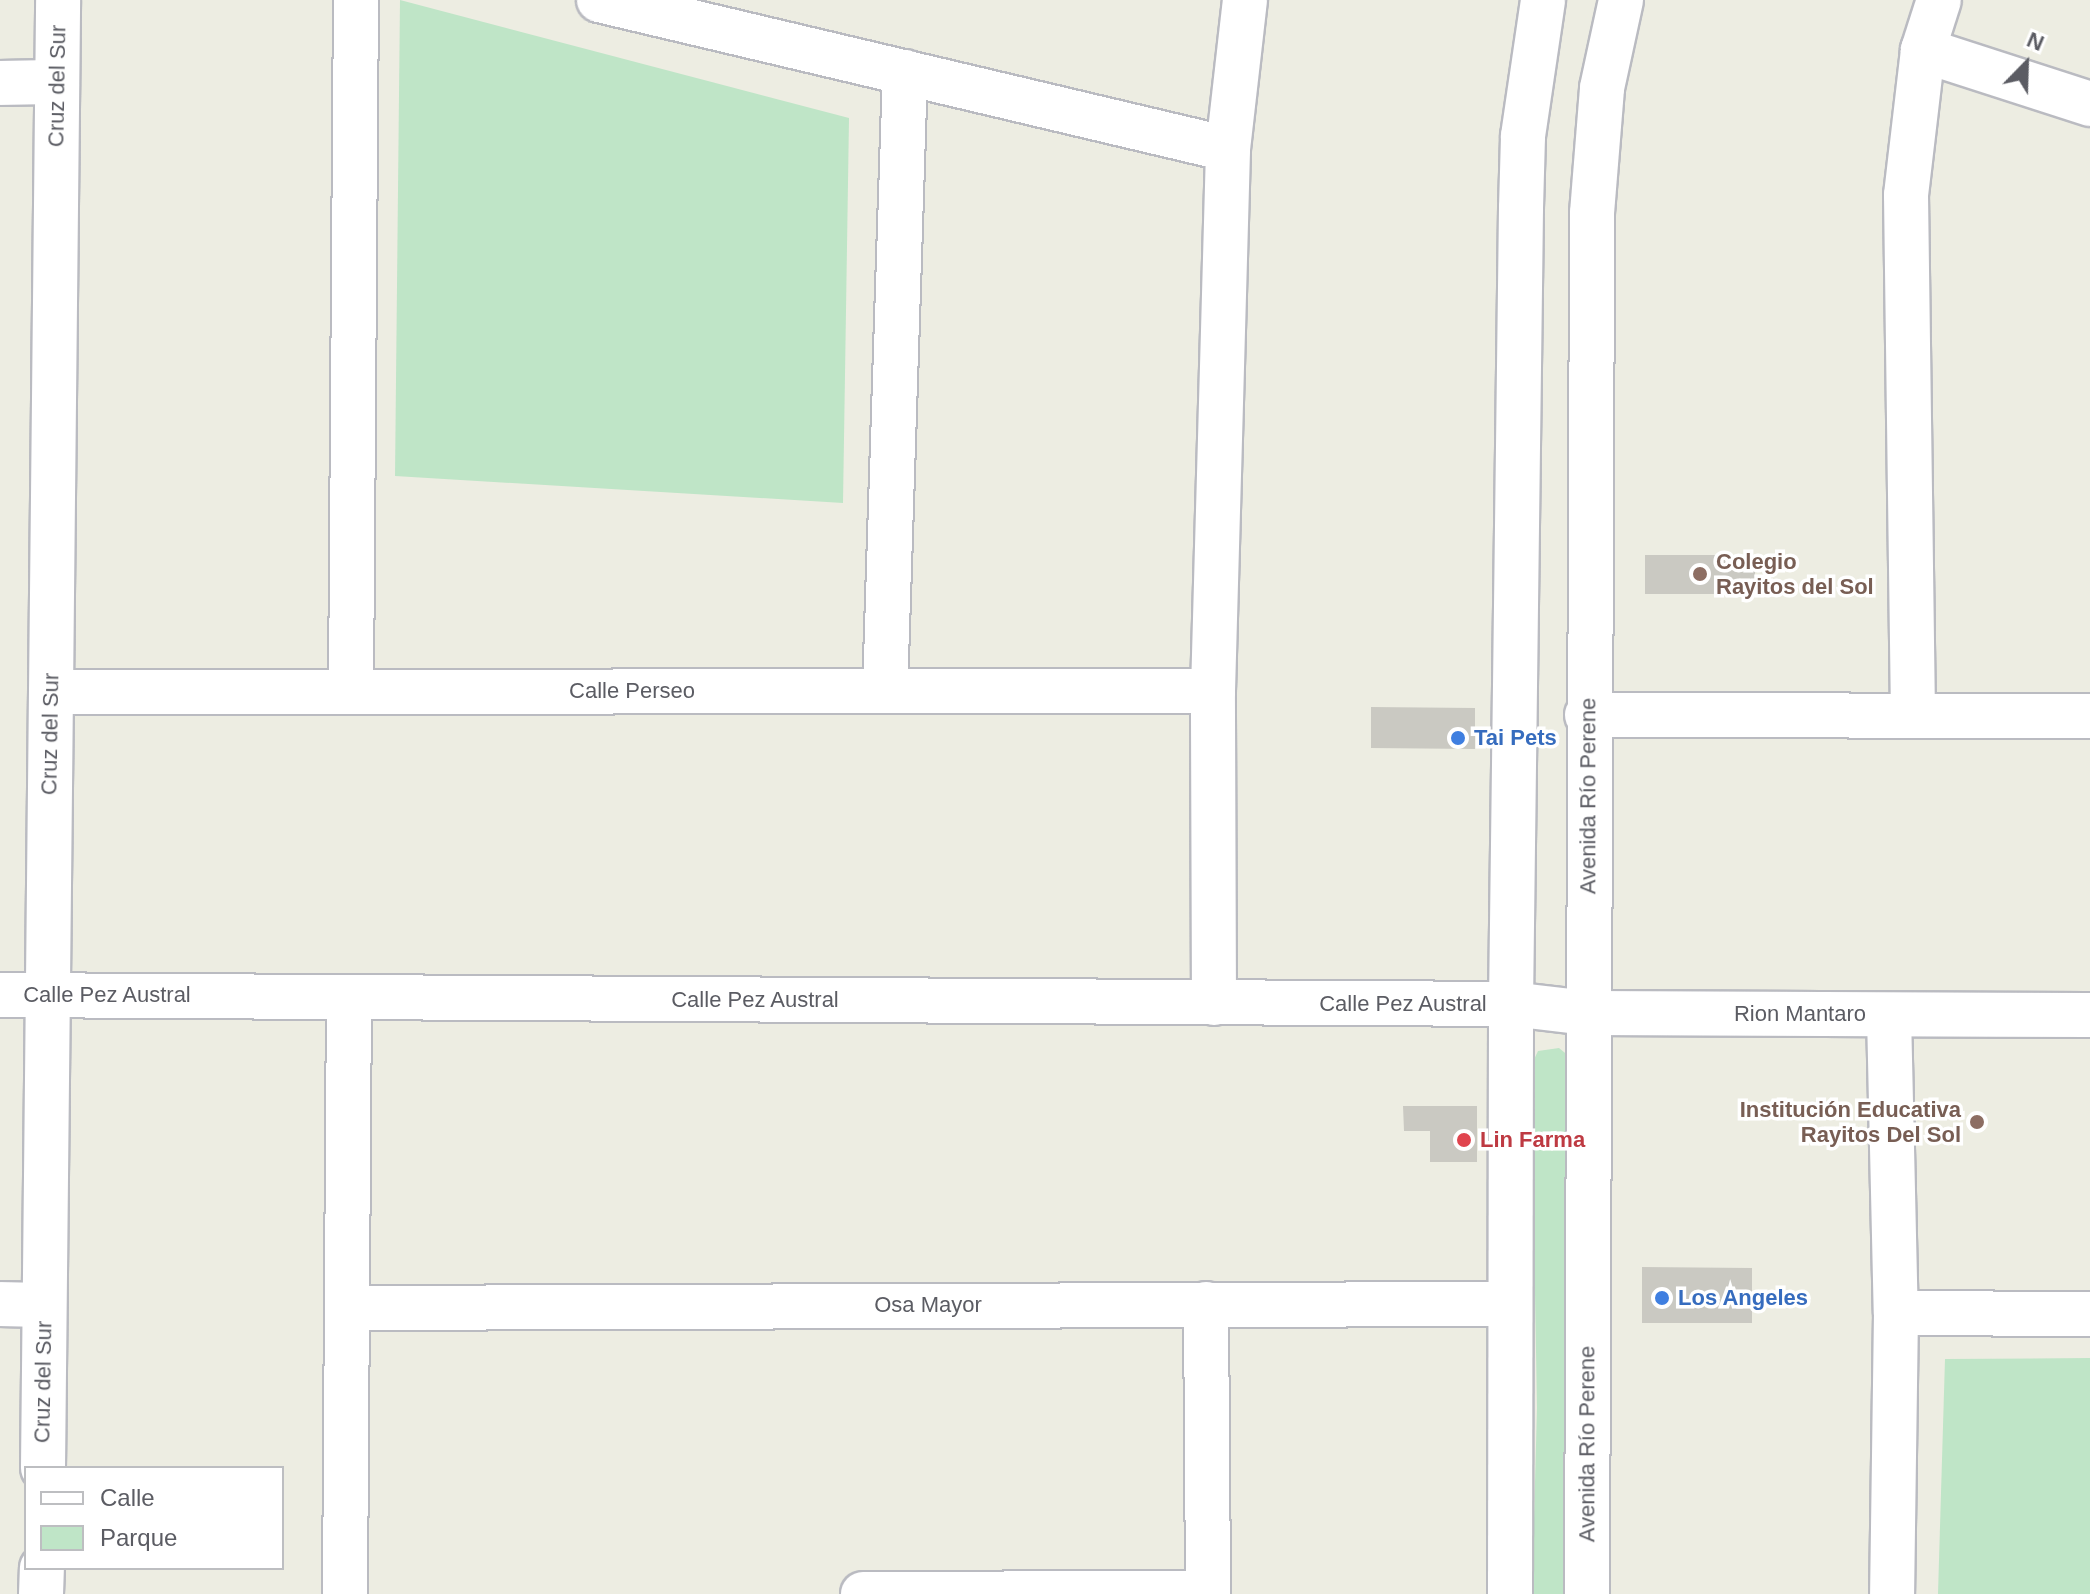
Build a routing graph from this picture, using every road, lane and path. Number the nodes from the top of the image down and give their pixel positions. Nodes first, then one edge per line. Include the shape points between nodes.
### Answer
1 (58, 0) edge
2 (356, 0) edge
3 (599, 0) edge
4 (1245, 0) edge
5 (1543, 0) edge
6 (1621, 0) edge
7 (1939, 0) edge
8 (1923, 50) junction
9 (905, 72) junction
10 (57, 82) junction
11 (0, 83) edge
12 (2090, 104) edge
13 (1228, 149) junction
14 (351, 691) junction
15 (885, 691) junction
16 (1213, 691) junction
17 (51, 692) junction
18 (1587, 715) junction
19 (1913, 716) junction
20 (2090, 716) edge
21 (0, 995) edge
22 (48, 995) junction
23 (349, 997) junction
24 (1214, 1003) junction
25 (1511, 1004) junction
26 (1588, 1013) junction
27 (1889, 1015) junction
28 (2090, 1015) edge
29 (0, 1304) edge
30 (1206, 1304) junction
31 (1509, 1304) junction
32 (44, 1305) junction
33 (347, 1308) junction
34 (1896, 1313) junction
35 (2090, 1314) edge
36 (43, 1466) edge
37 (42, 1570) edge
38 (1208, 1593) edge
39 (41, 1594) edge
40 (345, 1594) edge
41 (863, 1594) edge
42 (1510, 1594) edge
43 (1587, 1594) edge
44 (1892, 1594) edge

1 - 10 street, Cruz del Sur
2 - 14 street
3 - 9 street
4 - 13 street
5 - 25 street via 1523,136
6 - 18 street, Avenida Río Perene via 1602,88 1592,213
7 - 8 street
8 - 12 street
8 - 19 street via 1906,195
9 - 13 street
9 - 15 street
10 - 11 street
10 - 17 street, Cruz del Sur
13 - 16 street
14 - 15 street, Calle Perseo
14 - 17 street, Calle Perseo
15 - 16 street, Calle Perseo
16 - 24 street
17 - 22 street, Cruz del Sur
18 - 19 street
18 - 26 street, Avenida Río Perene
19 - 20 street
21 - 22 street, Calle Pez Austral
22 - 23 street, Calle Pez Austral
22 - 32 street, Cruz del Sur
23 - 24 street, Calle Pez Austral
23 - 33 street
24 - 25 street, Calle Pez Austral
25 - 26 street, Rion Mantaro
25 - 31 street
26 - 27 street, Rion Mantaro
26 - 43 street, Avenida Río Perene
27 - 28 street, Rion Mantaro
27 - 34 street
29 - 32 street
30 - 31 street, Osa Mayor
30 - 33 street, Osa Mayor
30 - 38 street
31 - 42 street
32 - 36 street, Cruz del Sur
33 - 40 street
34 - 35 street
34 - 44 street
37 - 39 street
38 - 41 street

